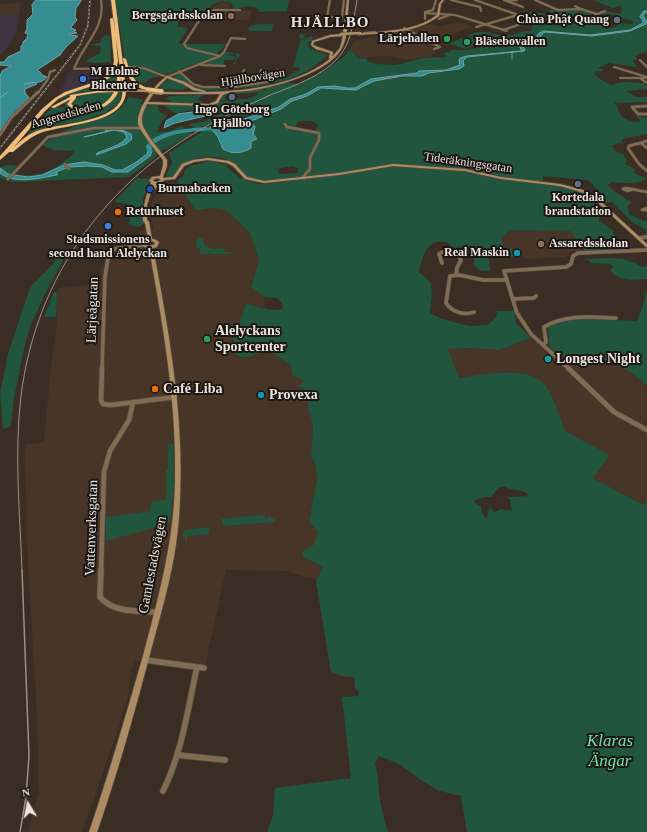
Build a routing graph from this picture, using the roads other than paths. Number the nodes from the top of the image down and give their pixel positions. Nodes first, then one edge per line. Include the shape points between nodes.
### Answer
1 (101, 0) edge
2 (109, 0) edge
3 (113, 0) edge
4 (330, 0) edge
5 (344, 0) edge
6 (348, 0) edge
7 (436, 0) edge
8 (442, 0) edge
9 (451, 0) edge
10 (475, 0) edge
11 (504, 0) edge
12 (517, 0) edge
13 (534, 0) edge
14 (508, 2) junction
15 (575, 6) dead end
16 (523, 7) dead end
17 (581, 9) junction
18 (240, 10) dead end
19 (481, 11) dead end
20 (605, 11) dead end
21 (425, 13) junction
22 (437, 14) junction
23 (450, 14) junction
24 (597, 14) junction
25 (518, 15) junction
26 (329, 17) dead end
27 (539, 18) dead end
28 (425, 19) dead end
29 (439, 19) dead end
30 (533, 20) junction
31 (609, 20) dead end
32 (326, 22) dead end
33 (486, 24) junction
34 (476, 27) dead end
35 (405, 28) junction
36 (503, 30) junction
37 (507, 31) dead end
38 (368, 32) junction
39 (359, 33) junction
40 (342, 35) junction
41 (320, 38) junction
42 (245, 39) dead end
43 (342, 42) junction
44 (120, 48) junction
45 (434, 49) dead end
46 (317, 50) junction
47 (334, 50) junction
48 (338, 52) junction
49 (220, 56) junction
50 (326, 58) junction
51 (640, 60) dead end
52 (326, 63) junction
53 (115, 65) junction
54 (198, 65) junction
55 (225, 66) dead end
56 (129, 67) dead end
57 (647, 67) edge
58 (614, 68) dead end
59 (55, 70) dead end
60 (244, 70) dead end
61 (261, 70) dead end
62 (278, 70) dead end
63 (179, 72) junction
64 (259, 76) dead end
65 (167, 77) junction
66 (647, 77) edge
67 (620, 78) dead end
68 (642, 80) junction
69 (239, 82) dead end
70 (647, 83) edge
71 (188, 86) junction
72 (108, 90) joint
73 (115, 90) junction
74 (250, 90) junction
75 (170, 91) junction
76 (214, 91) junction
77 (100, 92) junction
78 (162, 92) junction
79 (178, 93) junction
80 (220, 100) junction
81 (146, 103) junction
82 (647, 106) edge
83 (647, 114) edge
84 (35, 120) junction
85 (285, 124) dead end
86 (141, 128) junction
87 (0, 135) edge
88 (647, 141) edge
89 (641, 143) junction
90 (647, 148) edge
91 (9, 152) junction
92 (0, 159) edge
93 (162, 159) junction
94 (66, 164) dead end
95 (0, 165) edge
96 (69, 169) dead end
97 (647, 171) edge
98 (155, 177) junction
99 (304, 178) junction
100 (8, 179) dead end
101 (161, 180) junction
102 (153, 182) junction
103 (631, 190) dead end
104 (647, 192) edge
105 (147, 222) junction
106 (647, 237) edge
107 (639, 238) junction
108 (150, 240) junction
109 (143, 245) junction
110 (151, 247) junction
111 (647, 248) edge
112 (442, 263) dead end
113 (456, 275) junction
114 (506, 280) junction
115 (536, 296) dead end
116 (513, 299) junction
117 (474, 312) dead end
118 (616, 318) dead end
119 (543, 345) junction
120 (175, 397) junction
121 (133, 403) junction
122 (647, 430) edge
123 (158, 612) junction
124 (145, 660) junction
125 (197, 667) junction
126 (204, 668) dead end
127 (177, 755) junction
128 (225, 760) dead end
129 (163, 791) dead end
130 (93, 832) edge

1 - 53 street via 101,20 74,69
2 - 53 highway
3 - 44 highway, Angeredsleden
4 - 32 street
5 - 26 street via 342,17
6 - 43 street, Hjällbovägen
7 - 21 street via 433,10
8 - 22 street
9 - 19 street via 480,7
10 - 25 street
11 - 14 street
12 - 14 street
13 - 17 street via 559,10
14 - 16 street
15 - 17 street
17 - 24 street
18 - 49 street via 214,10 204,13 184,44 187,48
20 - 24 street
21 - 22 street
21 - 28 street
22 - 23 street
22 - 35 street via 432,20
23 - 29 street
23 - 33 street
24 - 31 street via 595,15
25 - 30 street
25 - 33 street
27 - 30 street
30 - 36 street
33 - 34 street
33 - 36 street
35 - 38 street
35 - 38 street
35 - 45 street via 440,46
36 - 37 street
38 - 39 street
38 - 39 street
39 - 40 street, bridge
40 - 41 street
40 - 41 street
41 - 46 street via 315,38 309,44
41 - 47 street via 312,45 326,51
42 - 49 street via 231,38
43 - 47 street, Hjällbovägen
43 - 48 street, Hjällbovägen
44 - 78 highway, bridge via 132,80 137,85
44 - 91 highway, Angeredsleden via 124,95 118,106 94,118 36,133 22,140
46 - 47 street
46 - 50 street via 327,54
47 - 48 street
47 - 50 street, Hjällbovägen
47 - 52 street
48 - 52 street, Hjällbovägen
49 - 54 street
50 - 76 street, Hjällbovägen via 309,71 282,81 244,89
51 - 57 street
52 - 74 street, Hjällbovägen via 297,79
53 - 77 highway via 120,80 118,89 109,102 99,108 87,110 74,109 68,105 76,98
53 - 84 highway, Angeredsleden via 114,72 107,78 56,99
54 - 55 street
54 - 63 street
56 - 65 street via 144,68
58 - 66 street
59 - 87 street via 50,72 49,79 33,99 7,123
60 - 69 street
61 - 64 street
62 - 63 street via 273,81 229,88 194,85
63 - 65 street
65 - 71 street
65 - 81 street via 156,87
66 - 68 street
67 - 68 street
68 - 70 street
71 - 75 street via 184,90
71 - 76 street via 198,90
72 - 73 street
72 - 84 highway via 66,98 54,104
73 - 77 street
73 - 78 street, bridge
74 - 79 street, Hjällbovägen
74 - 80 street via 221,95
75 - 76 street, Hjällbovägen
75 - 78 street, Hjällbovägen
77 - 91 highway via 74,96 54,105
78 - 79 street, Hjällbovägen
79 - 80 street via 208,94
80 - 81 street via 205,106
81 - 86 street via 140,114
82 - 83 street via 632,107 638,114
84 - 91 highway
85 - 99 street via 287,127 319,133 319,140 310,158 310,169
86 - 93 street
86 - 100 street via 94,128 48,137
88 - 89 street
89 - 90 street
89 - 97 street via 628,146 638,164
91 - 92 highway
91 - 95 highway
93 - 98 street, Gamlestadsvägen via 160,171
93 - 101 street, Gamlestadsvägen via 165,164
94 - 96 street
98 - 101 street
98 - 102 street, Gamlestadsvägen via 151,180
99 - 101 street, Tideräkningsgatan via 273,182 255,181 246,178 235,167 220,161 199,161 184,167 177,179
99 - 107 street, Tideräkningsgatan via 406,165 465,170 504,179 552,183 577,189 592,196
101 - 102 street
101 - 105 street, Gamlestadsvägen via 148,201
102 - 105 street, Gamlestadsvägen via 145,202 144,215
103 - 104 street
105 - 108 street, Gamlestadsvägen
106 - 107 street
107 - 111 street, Tideräkningsgatan
108 - 109 street via 145,241
108 - 110 street, Gamlestadsvägen via 158,242
109 - 110 street
109 - 121 street, Lärjeågatan via 108,252 105,276 101,400 103,404 111,405
110 - 120 street, Gamlestadsvägen via 166,324
111 - 114 street via 576,254 572,257 571,264 565,267 505,270
112 - 113 street via 440,252 448,251 458,255 461,260
113 - 114 street via 483,280
113 - 117 street via 449,276 447,305 459,312
114 - 116 street
115 - 116 street
116 - 119 street via 521,321
118 - 119 street via 584,317 552,323 544,328 546,342
119 - 122 street via 614,412
120 - 121 street
120 - 123 street, Gamlestadsvägen via 178,467 176,516 170,564
121 - 123 street, Vattenverksgatan via 129,420 110,451 104,472 100,597 111,607
123 - 124 street, Gamlestadsvägen
124 - 125 street
124 - 130 street, Gamlestadsvägen
125 - 126 street
125 - 127 street
127 - 128 street
127 - 129 street

